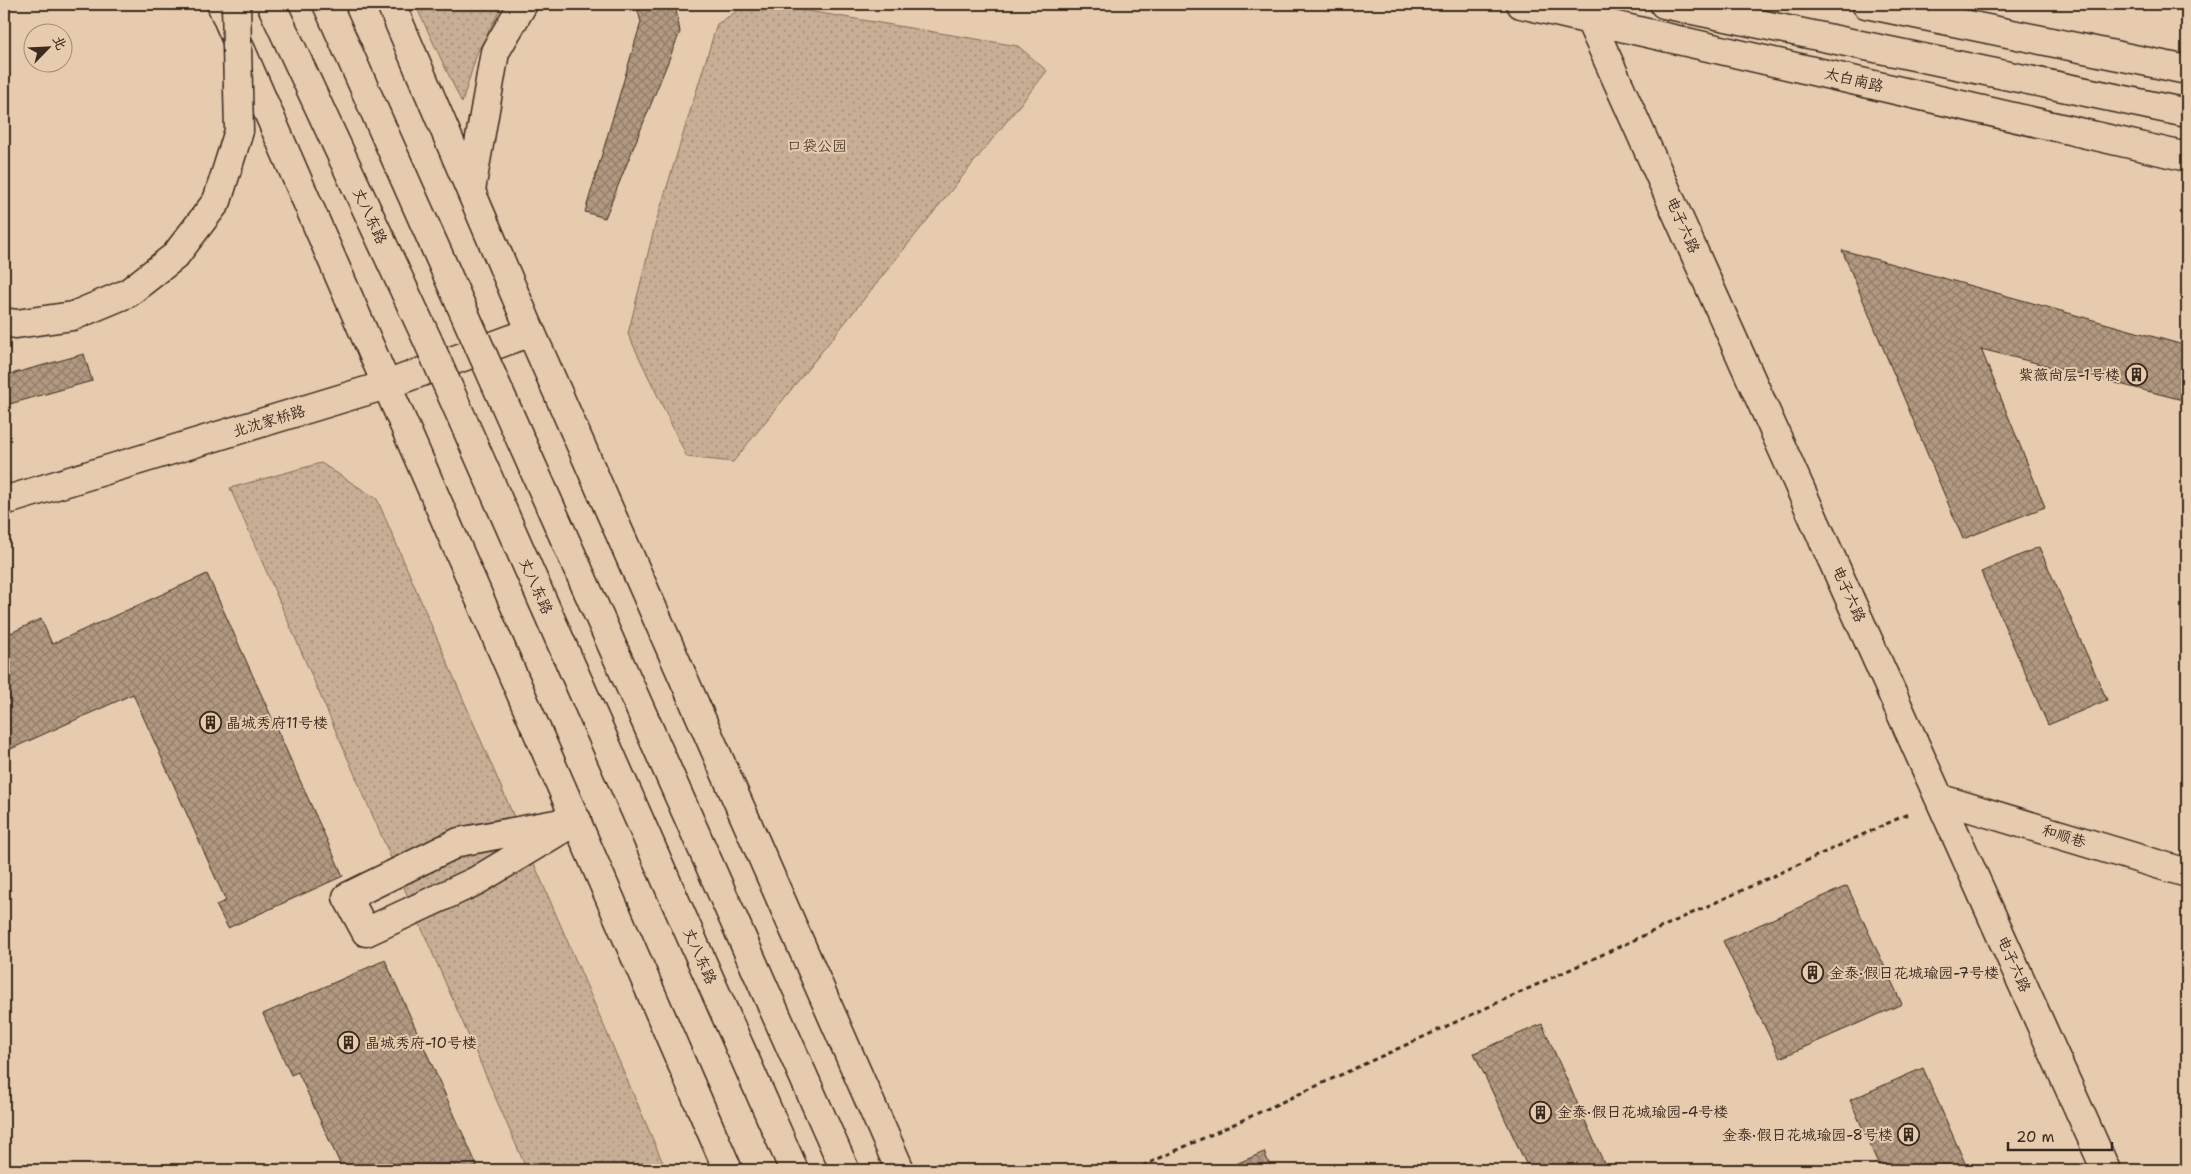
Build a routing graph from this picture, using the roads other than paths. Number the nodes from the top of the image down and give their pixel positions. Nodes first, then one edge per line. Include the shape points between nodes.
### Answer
1 (200, 4) edge
2 (221, 4) edge
3 (236, 4) edge
4 (271, 4) edge
5 (327, 4) edge
6 (391, 4) edge
7 (523, 4) edge
8 (1521, 4) edge
9 (1664, 4) edge
10 (1866, 4) edge
11 (1590, 18) junction
12 (236, 36) junction
13 (2187, 70) edge
14 (2187, 113) edge
15 (2187, 157) edge
16 (471, 190) junction
17 (4, 322) edge
18 (532, 332) junction
19 (386, 385) junction
20 (4, 501) edge
21 (1941, 799) junction
22 (577, 820) junction
23 (2187, 873) edge
24 (728, 1170) edge
25 (794, 1170) edge
26 (845, 1170) edge
27 (900, 1170) edge
28 (2106, 1170) edge

1 - 12 main road
2 - 12 main road
3 - 17 main road, bridge via 239,131 217,202 175,256 128,293 73,316 16,324
4 - 25 main road, 丈八东路, bridge via 427,339
5 - 26 main road, bridge
6 - 16 main road
7 - 16 main road via 495,52
8 - 11 main road, 太白南路
9 - 14 main road
10 - 13 main road
11 - 15 main road, 太白南路
11 - 21 main road, 电子六路
12 - 19 main road
16 - 18 main road
18 - 19 main road, 北沈家桥路
18 - 27 main road
19 - 20 main road, 北沈家桥路
19 - 22 main road
21 - 23 main road, 和顺巷
21 - 28 main road, 电子六路
22 - 22 main road via 459,842 347,897 366,932 476,881
22 - 24 main road

